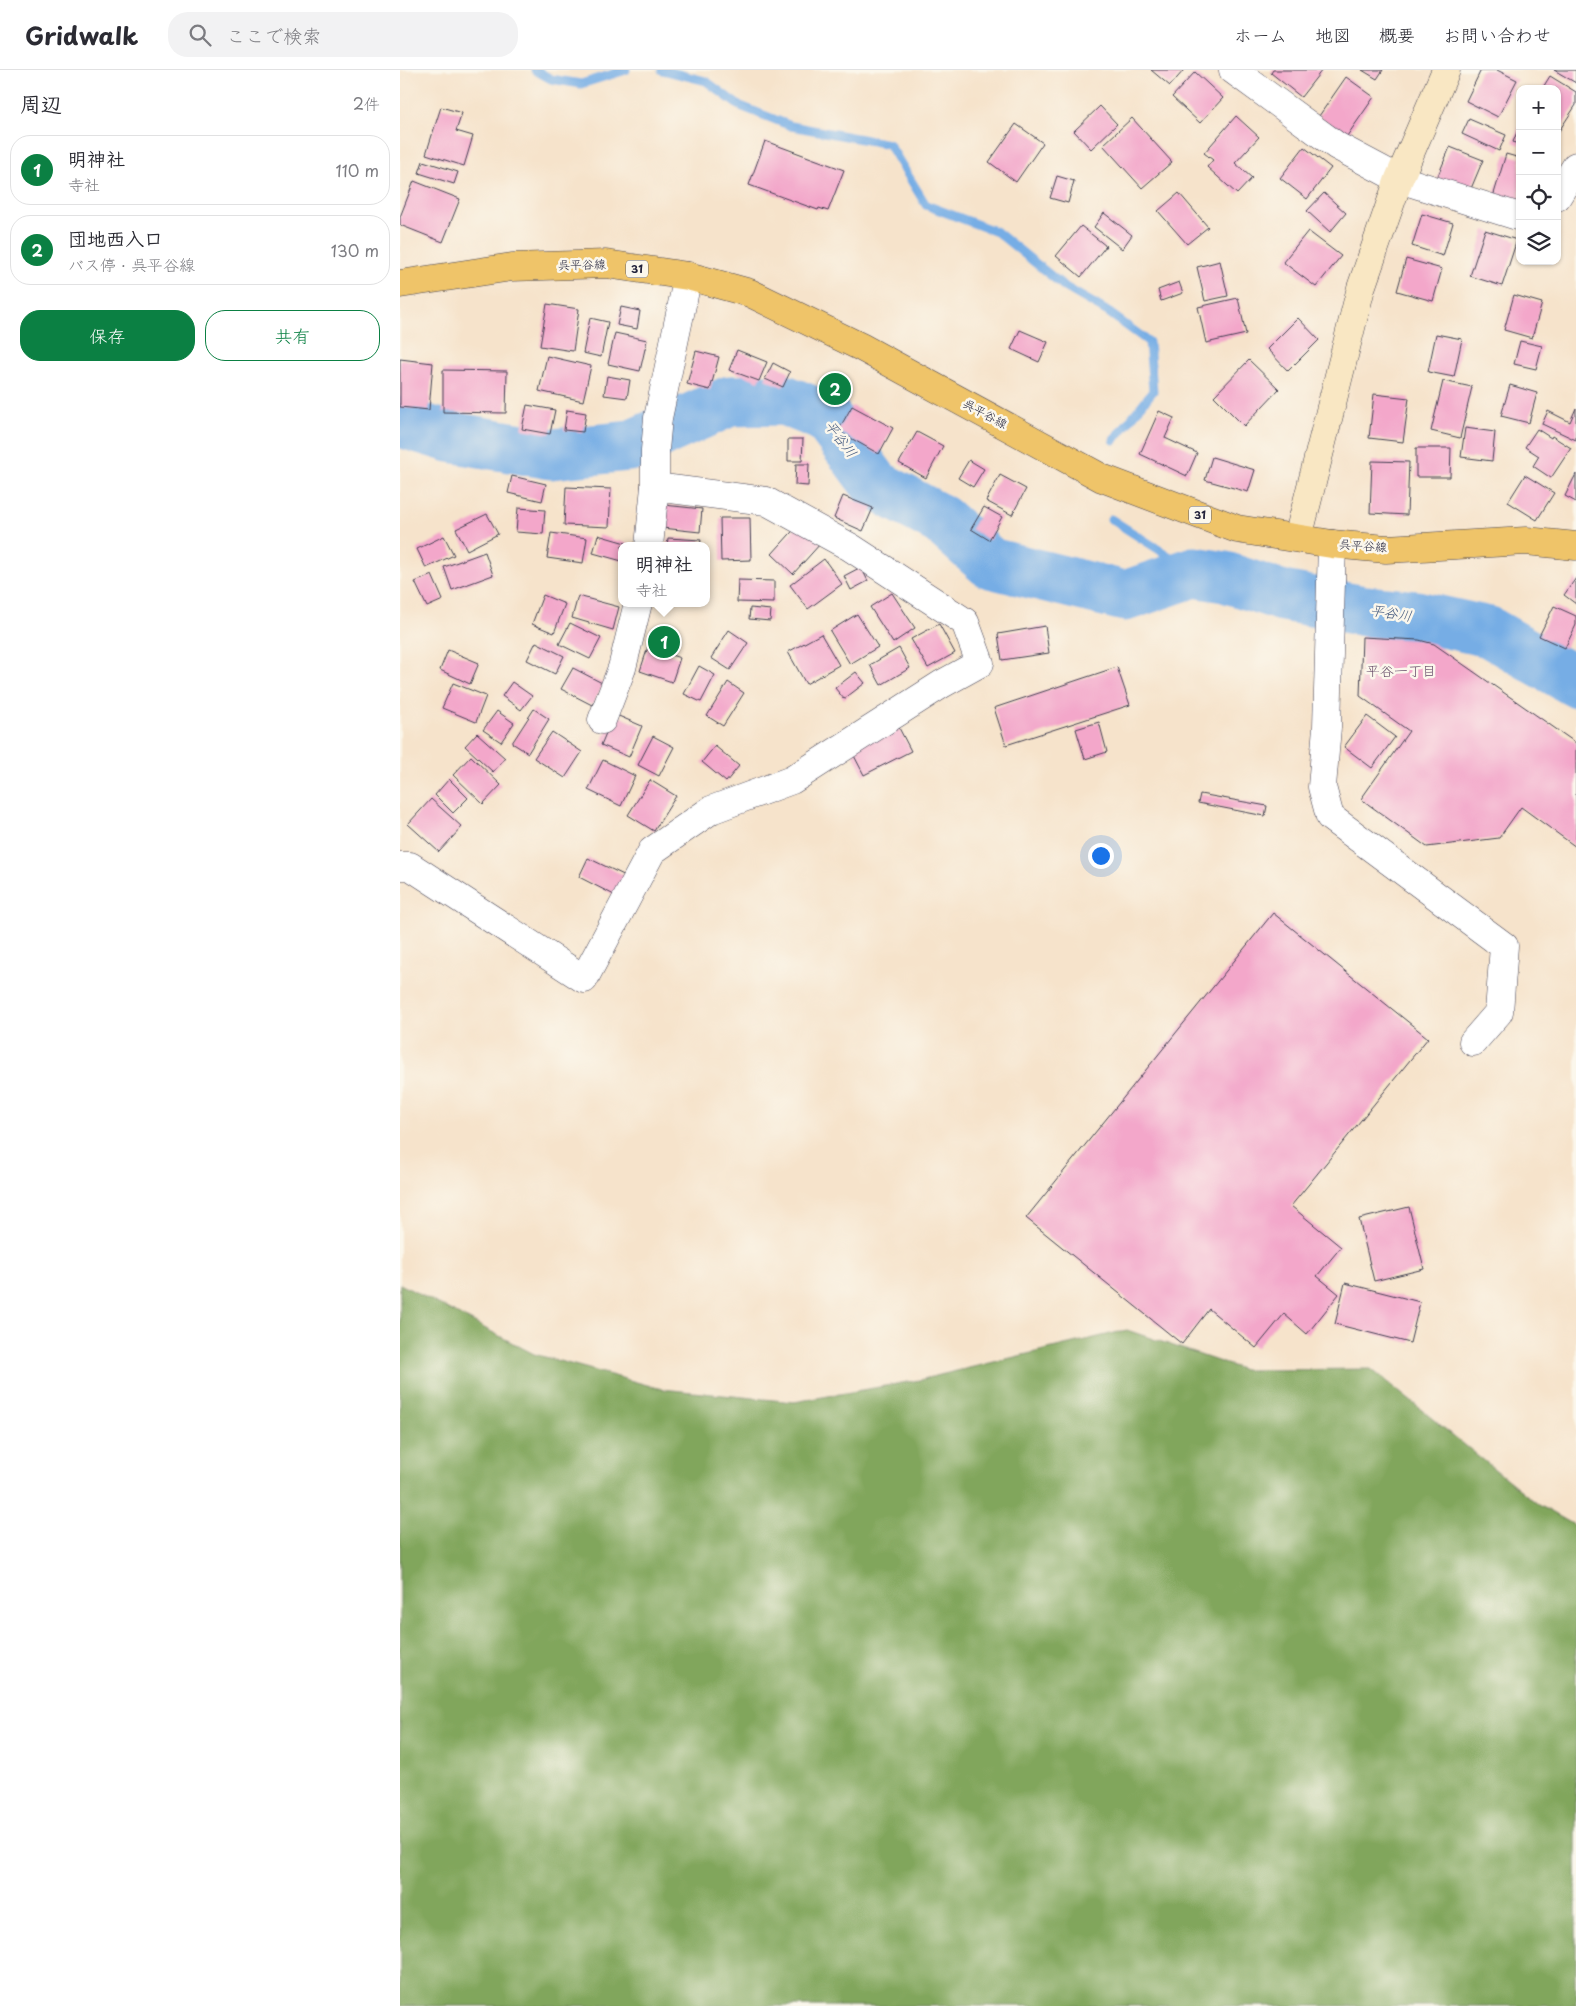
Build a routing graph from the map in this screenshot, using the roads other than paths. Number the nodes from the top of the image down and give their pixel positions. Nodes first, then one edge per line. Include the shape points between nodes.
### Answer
1 (1446, 70) edge
2 (1243, 73) edge
3 (1576, 166) edge
4 (1399, 179) junction
5 (1561, 190) edge
6 (1516, 217) edge
7 (688, 276) junction
8 (400, 284) edge
9 (655, 487) junction
10 (1298, 538) junction
11 (649, 542) edge
12 (1332, 544) junction
13 (1576, 546) edge
14 (637, 607) edge
15 (602, 720) dead end
16 (400, 866) edge
17 (1473, 1042) dead end

1 - 4 street
2 - 4 street via 1337,146
3 - 5 street
4 - 6 street
4 - 10 street via 1361,288
7 - 8 main road, 呉平谷線 / 31 via 597,264 512,267
7 - 9 street via 658,418
7 - 10 main road, 呉平谷線 / 31 via 750,293 861,347 1102,478 1237,529
9 - 11 street
9 - 16 street via 766,501 850,548 965,622 980,663 792,780 711,810 652,851 584,979 410,866
10 - 12 main road, 呉平谷線 / 31
12 - 13 main road, 呉平谷線 / 31 via 1386,549 1526,541
12 - 17 street via 1327,727 1322,787 1330,818 1504,946 1500,1012
14 - 15 street via 622,668

